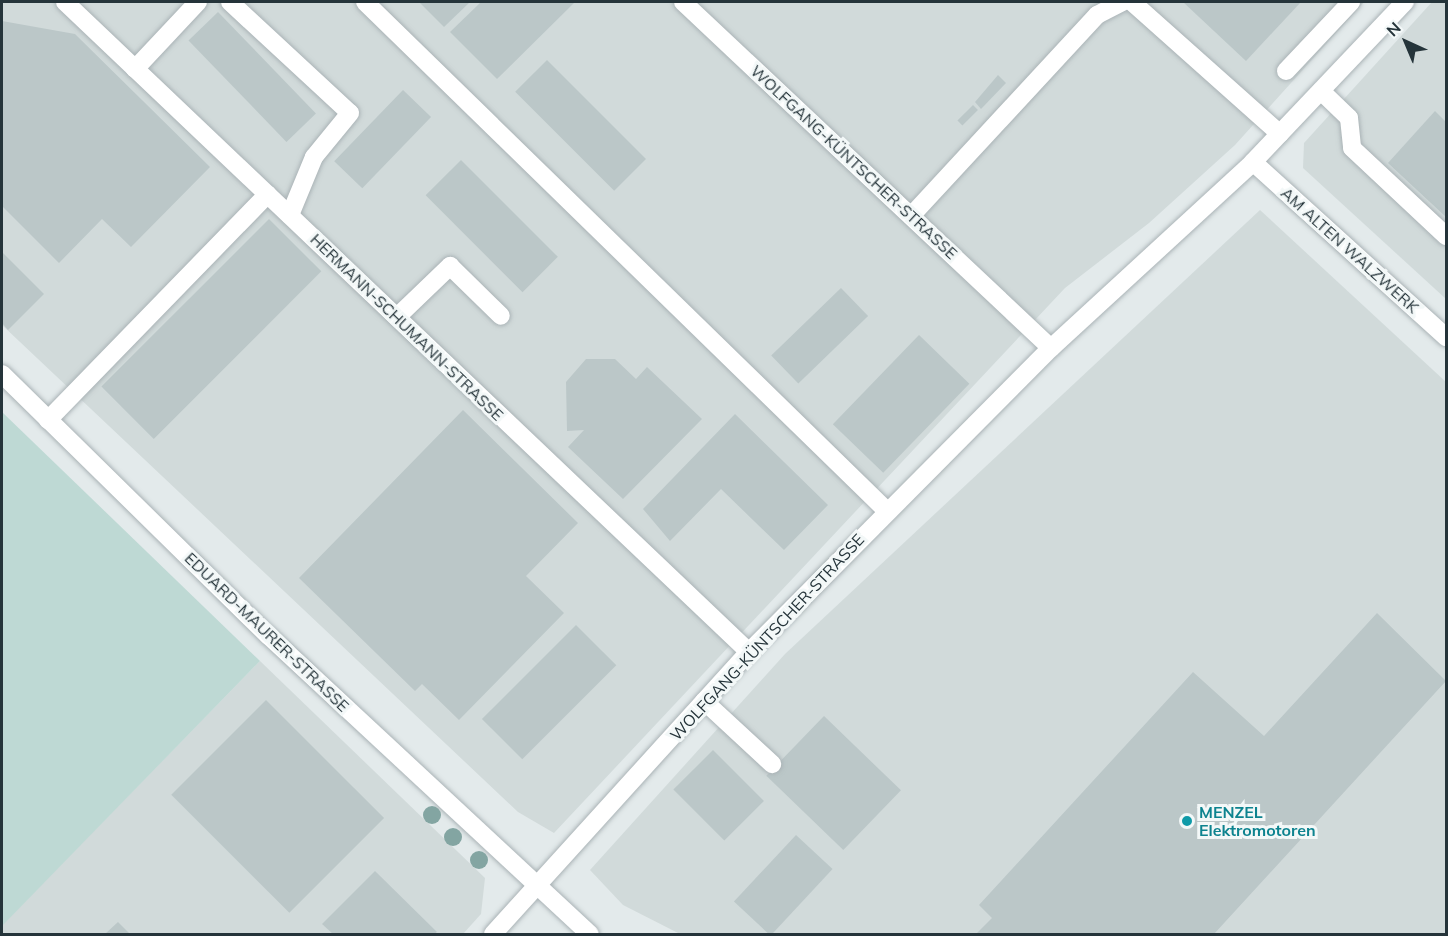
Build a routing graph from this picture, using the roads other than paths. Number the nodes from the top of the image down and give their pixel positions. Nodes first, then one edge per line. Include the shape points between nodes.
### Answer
1 (65, 2) edge
2 (198, 2) edge
3 (230, 2) edge
4 (365, 2) edge
5 (683, 2) edge
6 (1123, 2) edge
7 (1132, 2) edge
8 (1351, 2) edge
9 (1405, 2) edge
10 (135, 69) junction
11 (1286, 71) dead end
12 (1321, 91) junction
13 (1280, 134) junction
14 (1253, 162) junction
15 (268, 194) junction
16 (290, 215) junction
17 (911, 216) junction
18 (1446, 236) edge
19 (501, 316) dead end
20 (396, 317) junction
21 (1443, 326) edge
22 (1051, 348) junction
23 (2, 374) edge
24 (48, 420) junction
25 (887, 511) junction
26 (749, 652) junction
27 (704, 701) junction
28 (772, 764) dead end
29 (537, 885) junction
30 (493, 934) edge
31 (590, 934) edge

1 - 10 street, HERMANN-SCHUMANN-STRASSE
2 - 10 street
3 - 16 street via 350,113 314,157
4 - 25 street
5 - 17 street, WOLFGANG-KÜNTSCHER-STRASSE
6 - 17 street via 1097,15
7 - 13 street
8 - 11 street
9 - 12 street, WOLFGANG-KÜNTSCHER-STRASSE
10 - 15 street, HERMANN-SCHUMANN-STRASSE
12 - 13 street, WOLFGANG-KÜNTSCHER-STRASSE
12 - 18 street via 1349,118 1352,148
13 - 14 street, WOLFGANG-KÜNTSCHER-STRASSE
14 - 21 street, AM ALTEN WALZWERK
14 - 22 street, WOLFGANG-KÜNTSCHER-STRASSE
15 - 16 street, HERMANN-SCHUMANN-STRASSE
15 - 24 street
16 - 20 street, HERMANN-SCHUMANN-STRASSE
17 - 22 street, WOLFGANG-KÜNTSCHER-STRASSE
19 - 20 street via 450,266
20 - 26 street, HERMANN-SCHUMANN-STRASSE
22 - 25 street, WOLFGANG-KÜNTSCHER-STRASSE
23 - 24 street, EDUARD-MAURER-STRASSE
24 - 29 street, EDUARD-MAURER-STRASSE
25 - 26 street, WOLFGANG-KÜNTSCHER-STRASSE
26 - 27 street, WOLFGANG-KÜNTSCHER-STRASSE
27 - 28 street
27 - 29 street, WOLFGANG-KÜNTSCHER-STRASSE
29 - 30 street, WOLFGANG-KÜNTSCHER-STRASSE
29 - 31 street, EDUARD-MAURER-STRASSE

